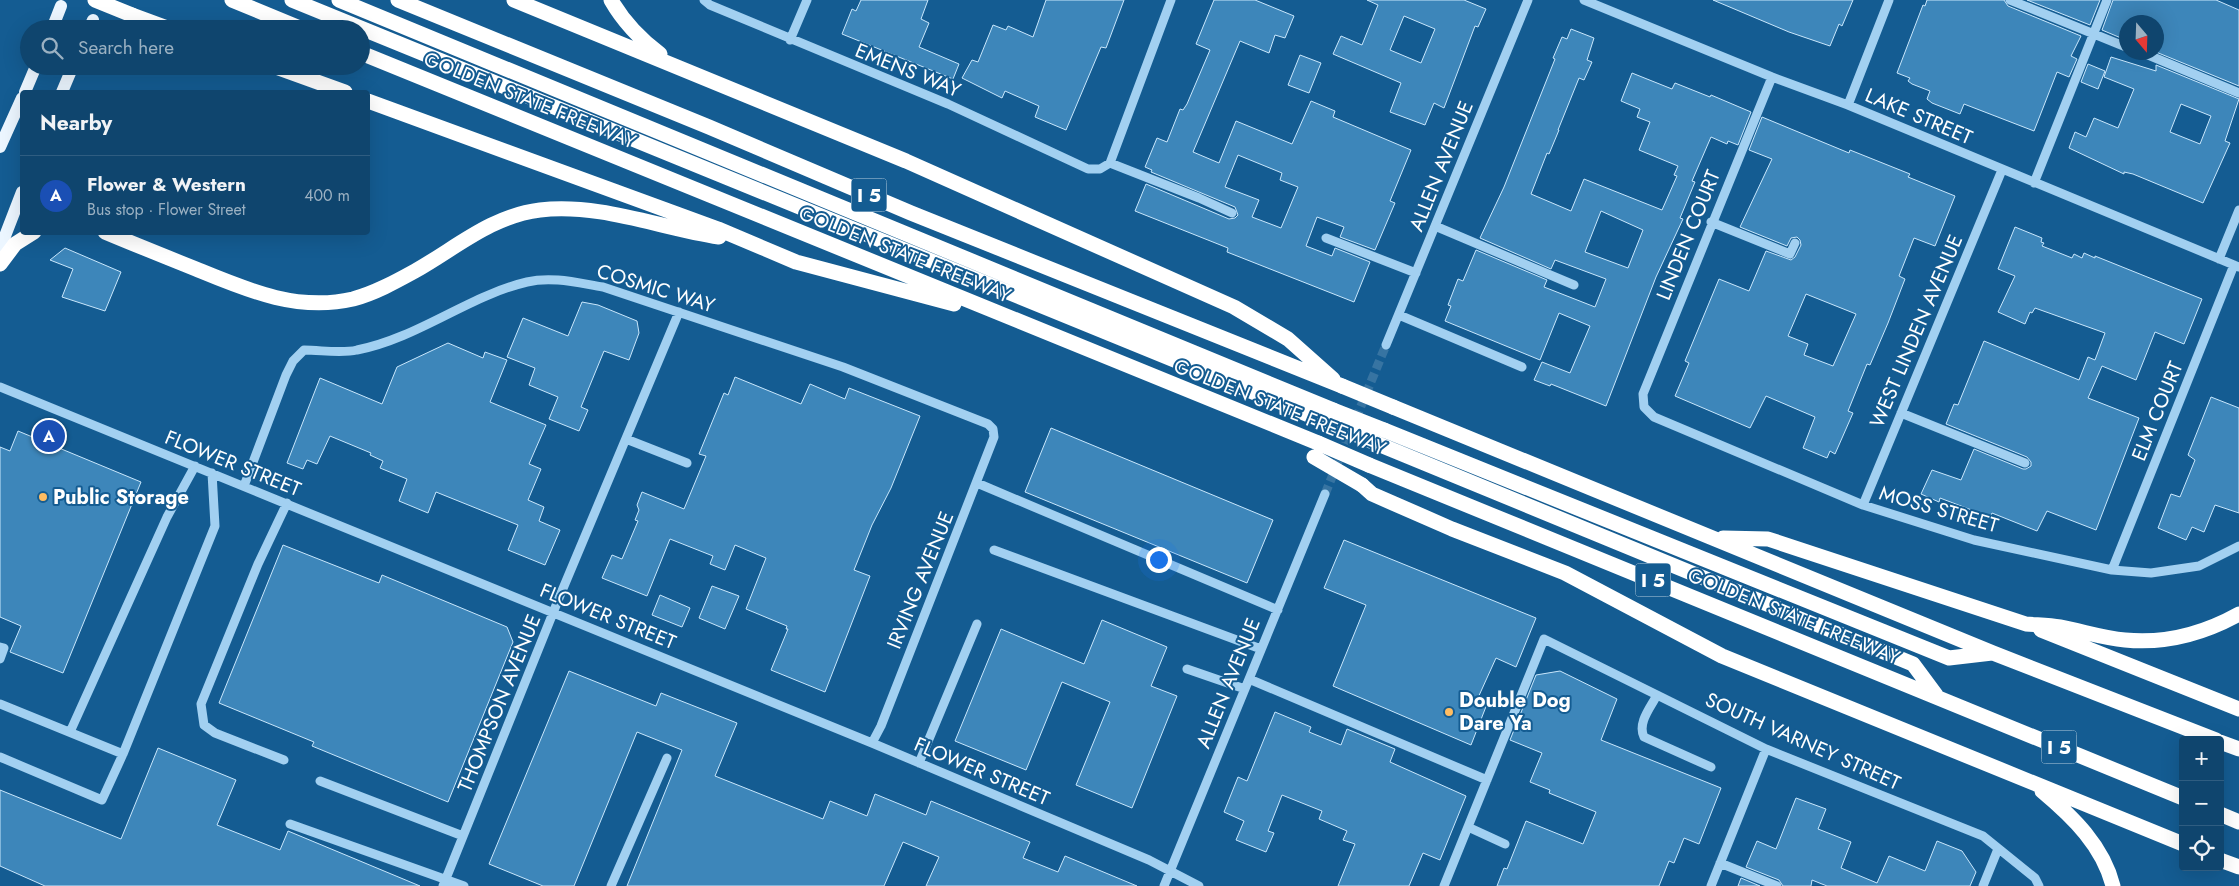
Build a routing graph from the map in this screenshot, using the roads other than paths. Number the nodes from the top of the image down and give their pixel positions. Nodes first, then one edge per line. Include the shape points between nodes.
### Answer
1 (95, 0) edge
2 (232, 0) edge
3 (292, 0) edge
4 (339, 0) edge
5 (398, 0) edge
6 (514, 0) edge
7 (610, 0) edge
8 (704, 0) edge
9 (807, 0) edge
10 (1528, 0) edge
11 (1584, 0) edge
12 (1889, 0) edge
13 (2010, 0) edge
14 (2107, 0) edge
15 (1168, 1) edge
16 (61, 6) dead end
17 (56, 20) edge
18 (146, 20) edge
19 (280, 20) edge
20 (341, 20) edge
21 (370, 32) edge
22 (2094, 33) junction
23 (790, 40) junction
24 (2119, 44) edge
25 (370, 57) edge
26 (2160, 60) edge
27 (32, 75) edge
28 (69, 75) edge
29 (298, 75) edge
30 (696, 75) junction
31 (1772, 76) junction
32 (26, 90) edge
33 (63, 90) edge
34 (339, 90) edge
35 (2239, 93) edge
36 (20, 102) edge
37 (370, 102) edge
38 (1848, 105) junction
39 (0, 147) edge
40 (1110, 162) junction
41 (2002, 170) junction
42 (2034, 183) junction
43 (20, 197) edge
44 (2239, 210) edge
45 (1232, 214) dead end
46 (1711, 222) junction
47 (1435, 226) junction
48 (29, 235) edge
49 (112, 235) edge
50 (1326, 238) dead end
51 (743, 241) junction
52 (1795, 244) dead end
53 (0, 248) edge
54 (2219, 259) junction
55 (0, 264) edge
56 (2236, 266) edge
57 (1416, 273) junction
58 (1574, 286) dead end
59 (679, 312) junction
60 (1399, 315) junction
61 (1011, 319) junction
62 (1386, 346) tunnel mouth
63 (1522, 367) dead end
64 (1342, 386) junction
65 (0, 387) edge
66 (1644, 407) joint
67 (1901, 413) junction
68 (1330, 416) junction
69 (993, 429) joint
70 (1381, 437) junction
71 (626, 439) junction
72 (1316, 450) junction
73 (687, 464) dead end
74 (2024, 464) dead end
75 (195, 466) junction
76 (212, 473) junction
77 (978, 483) junction
78 (244, 486) junction
79 (1326, 494) tunnel mouth
80 (287, 503) junction
81 (1863, 505) junction
82 (1714, 538) junction
83 (2239, 546) edge
84 (994, 550) dead end
85 (2112, 570) junction
86 (1278, 610) junction
87 (554, 614) junction
88 (2239, 614) edge
89 (977, 624) dead end
90 (2026, 624) junction
91 (0, 647) edge
92 (1261, 649) junction
93 (1993, 653) junction
94 (0, 659) edge
95 (1187, 669) dead end
96 (1249, 679) junction
97 (1245, 689) junction
98 (1657, 695) junction
99 (1936, 695) junction
100 (0, 704) edge
101 (2239, 709) edge
102 (70, 732) junction
103 (2206, 736) edge
104 (872, 743) junction
105 (2224, 743) edge
106 (1766, 749) junction
107 (2239, 749) edge
108 (123, 754) junction
109 (0, 757) edge
110 (666, 758) dead end
111 (284, 760) dead end
112 (919, 763) junction
113 (1711, 767) dead end
114 (1487, 780) junction
115 (2030, 781) junction
116 (320, 782) dead end
117 (2179, 796) edge
118 (2224, 816) edge
119 (2239, 822) edge
120 (290, 824) dead end
121 (1468, 827) junction
122 (463, 836) junction
123 (2179, 842) edge
124 (1505, 844) dead end
125 (1998, 849) junction
126 (2224, 861) edge
127 (1720, 863) junction
128 (2239, 867) edge
129 (1171, 870) junction
130 (444, 882) edge
131 (464, 886) edge
132 (612, 886) edge
133 (1164, 886) edge
134 (1199, 886) edge
135 (1444, 886) edge
136 (1711, 886) edge
137 (1777, 886) edge
138 (1983, 886) edge
139 (2039, 886) edge
140 (2113, 886) edge

1 - 18 highway, bridge
2 - 19 highway
3 - 20 highway
4 - 68 highway
5 - 64 highway, GOLDEN STATE FREEWAY / I 5 via 710,127 910,213
6 - 30 highway
7 - 30 highway via 646,44
8 - 23 street, EMENS WAY
9 - 23 street
10 - 47 street, ALLEN AVENUE
11 - 31 street, LAKE STREET
12 - 38 street
13 - 22 street
14 - 22 street
15 - 40 street
16 - 17 main road
21 - 68 highway via 974,280
22 - 24 street
22 - 42 street
23 - 40 street, EMENS WAY via 948,104 1088,169 1100,169
25 - 61 highway, GOLDEN STATE FREEWAY
26 - 35 street
27 - 32 main road
28 - 33 main road
29 - 34 highway
30 - 64 highway via 906,161 1234,307 1288,339
31 - 38 street, LAKE STREET
31 - 46 street, LINDEN COURT
36 - 39 main road
37 - 51 highway
38 - 41 street, LAKE STREET
40 - 45 street
41 - 42 street, LAKE STREET
41 - 67 street, WEST LINDEN AVENUE
42 - 54 street, LAKE STREET
43 - 53 main road
44 - 54 street
46 - 52 street via 1790,254
46 - 66 street, LINDEN COURT via 1643,394
47 - 57 street, ALLEN AVENUE
47 - 58 street
48 - 55 highway via 15,244
49 - 51 highway via 249,290 272,298 304,302 354,298 388,286 475,232 511,217 540,210 582,210
50 - 57 street
51 - 61 highway via 796,262
54 - 56 street, LAKE STREET
56 - 85 street, ELM COURT
57 - 60 street, ALLEN AVENUE
59 - 69 street, COSMIC WAY via 843,366 988,424
59 - 71 street, THOMPSON AVENUE
59 - 78 street, COSMIC WAY via 603,287 563,280 528,282 494,294 401,338 356,351 304,350 286,375
60 - 62 street, ALLEN AVENUE
60 - 63 street
61 - 72 highway, GOLDEN STATE FREEWAY via 1269,423
64 - 82 highway, GOLDEN STATE FREEWAY / I 5, bridge
65 - 75 street, FLOWER STREET
66 - 81 street, MOSS STREET via 1654,417
67 - 74 street
67 - 81 street, WEST LINDEN AVENUE
68 - 70 highway, bridge
69 - 77 street, IRVING AVENUE via 994,437
70 - 93 highway via 1949,658
70 - 99 highway via 1913,664
71 - 73 street
71 - 87 street, THOMPSON AVENUE
72 - 99 highway, GOLDEN STATE FREEWAY / I 5, bridge via 1369,465
72 - 115 highway, bridge via 1372,494 1565,573 1722,656
75 - 76 street, FLOWER STREET
75 - 102 street via 167,517
76 - 78 street, FLOWER STREET
76 - 108 street via 215,526
77 - 86 street
77 - 104 street, IRVING AVENUE
78 - 80 street, FLOWER STREET
79 - 86 street, ALLEN AVENUE
80 - 87 street, FLOWER STREET
80 - 111 street via 258,564 201,704 204,725 215,733
81 - 85 street, MOSS STREET via 1974,540
82 - 90 highway via 1768,539
82 - 93 highway, GOLDEN STATE FREEWAY / I 5
83 - 85 street, MOSS STREET via 2199,566 2151,574
84 - 92 street
86 - 92 street, ALLEN AVENUE
87 - 104 street, FLOWER STREET
87 - 122 street, THOMPSON AVENUE
88 - 90 highway via 2195,635 2165,640 2124,640 2058,626
89 - 112 street
90 - 101 highway
91 - 94 street via 4,648
92 - 96 street, ALLEN AVENUE
93 - 103 highway, GOLDEN STATE FREEWAY / I 5
95 - 97 street
96 - 97 street, ALLEN AVENUE
96 - 114 street
97 - 129 street, ALLEN AVENUE
98 - 106 street, SOUTH VARNEY STREET
98 - 113 street via 1641,724 1644,737
98 - 114 street, SOUTH VARNEY STREET via 1544,639
99 - 117 highway, GOLDEN STATE FREEWAY / I 5
100 - 102 street
102 - 108 street
104 - 112 street, FLOWER STREET
105 - 107 highway
106 - 125 street, SOUTH VARNEY STREET via 1983,836
106 - 127 street
108 - 109 street via 102,800
110 - 132 street
112 - 129 street, FLOWER STREET
114 - 121 street
115 - 123 highway
115 - 140 highway via 2081,827 2101,854
116 - 122 street
118 - 119 highway
120 - 130 street
121 - 124 street
121 - 135 street
122 - 130 street, THOMPSON AVENUE
125 - 138 street
125 - 139 street, SOUTH VARNEY STREET via 2035,878
126 - 128 highway
127 - 136 street
127 - 137 street
129 - 133 street, ALLEN AVENUE
129 - 134 street, FLOWER STREET
130 - 131 street

